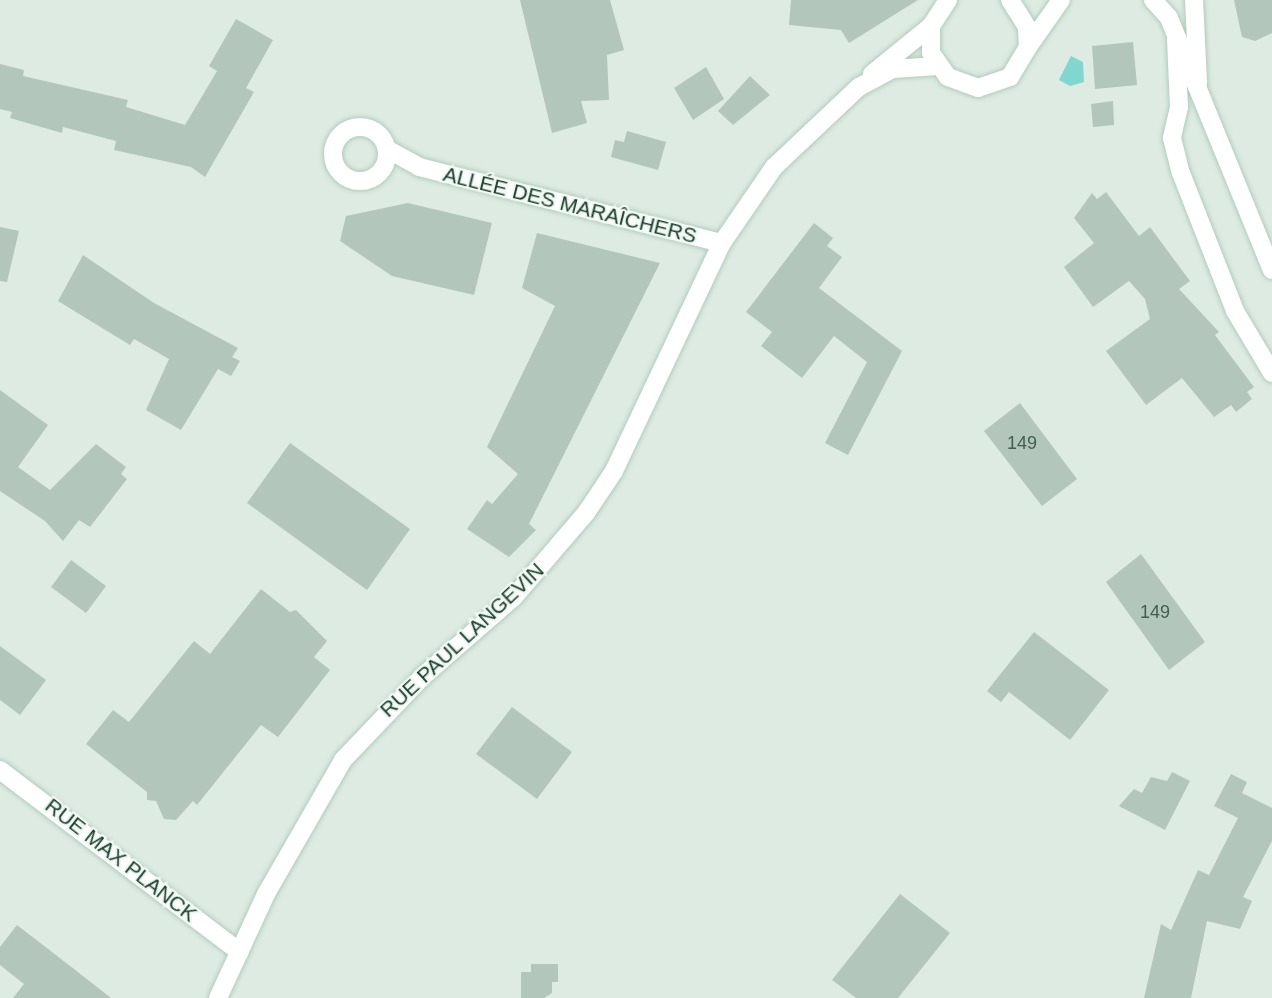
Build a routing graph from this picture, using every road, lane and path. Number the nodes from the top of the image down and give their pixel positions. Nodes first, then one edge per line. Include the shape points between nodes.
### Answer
1 (1010, 0) edge
2 (1061, 0) edge
3 (1153, 0) edge
4 (1194, 0) edge
5 (938, 9) edge
6 (1176, 37) junction
7 (1028, 47) junction
8 (938, 66) junction
9 (859, 87) junction
10 (1198, 97) junction
11 (387, 149) junction
12 (419, 167) junction
13 (380, 172) junction
14 (722, 243) junction
15 (1272, 270) edge
16 (1272, 373) edge
17 (0, 770) edge
18 (240, 952) junction
19 (218, 998) edge

1 - 7 street via 1027,27
2 - 7 street
3 - 6 street
4 - 10 street
5 - 8 street
5 - 9 street, RUE PAUL LANGEVIN
6 - 10 street
6 - 16 street via 1179,107 1172,138 1181,173 1235,311
7 - 8 street via 1022,64 995,86 958,84
8 - 9 street, RUE PAUL LANGEVIN via 893,69
9 - 14 street, RUE PAUL LANGEVIN via 790,147
10 - 15 street
11 - 12 street, ALLÉE DES MARAÎCHERS
11 - 13 street
11 - 13 street via 381,137 358,127 339,137 334,148 338,170 349,178 371,178
12 - 13 street, ALLÉE DES MARAÎCHERS
12 - 14 street, ALLÉE DES MARAÎCHERS
14 - 18 street, RUE PAUL LANGEVIN via 614,471 586,513 514,597 422,677 343,760 302,825
17 - 18 street, RUE MAX PLANCK
18 - 19 street, RUE PAUL LANGEVIN

